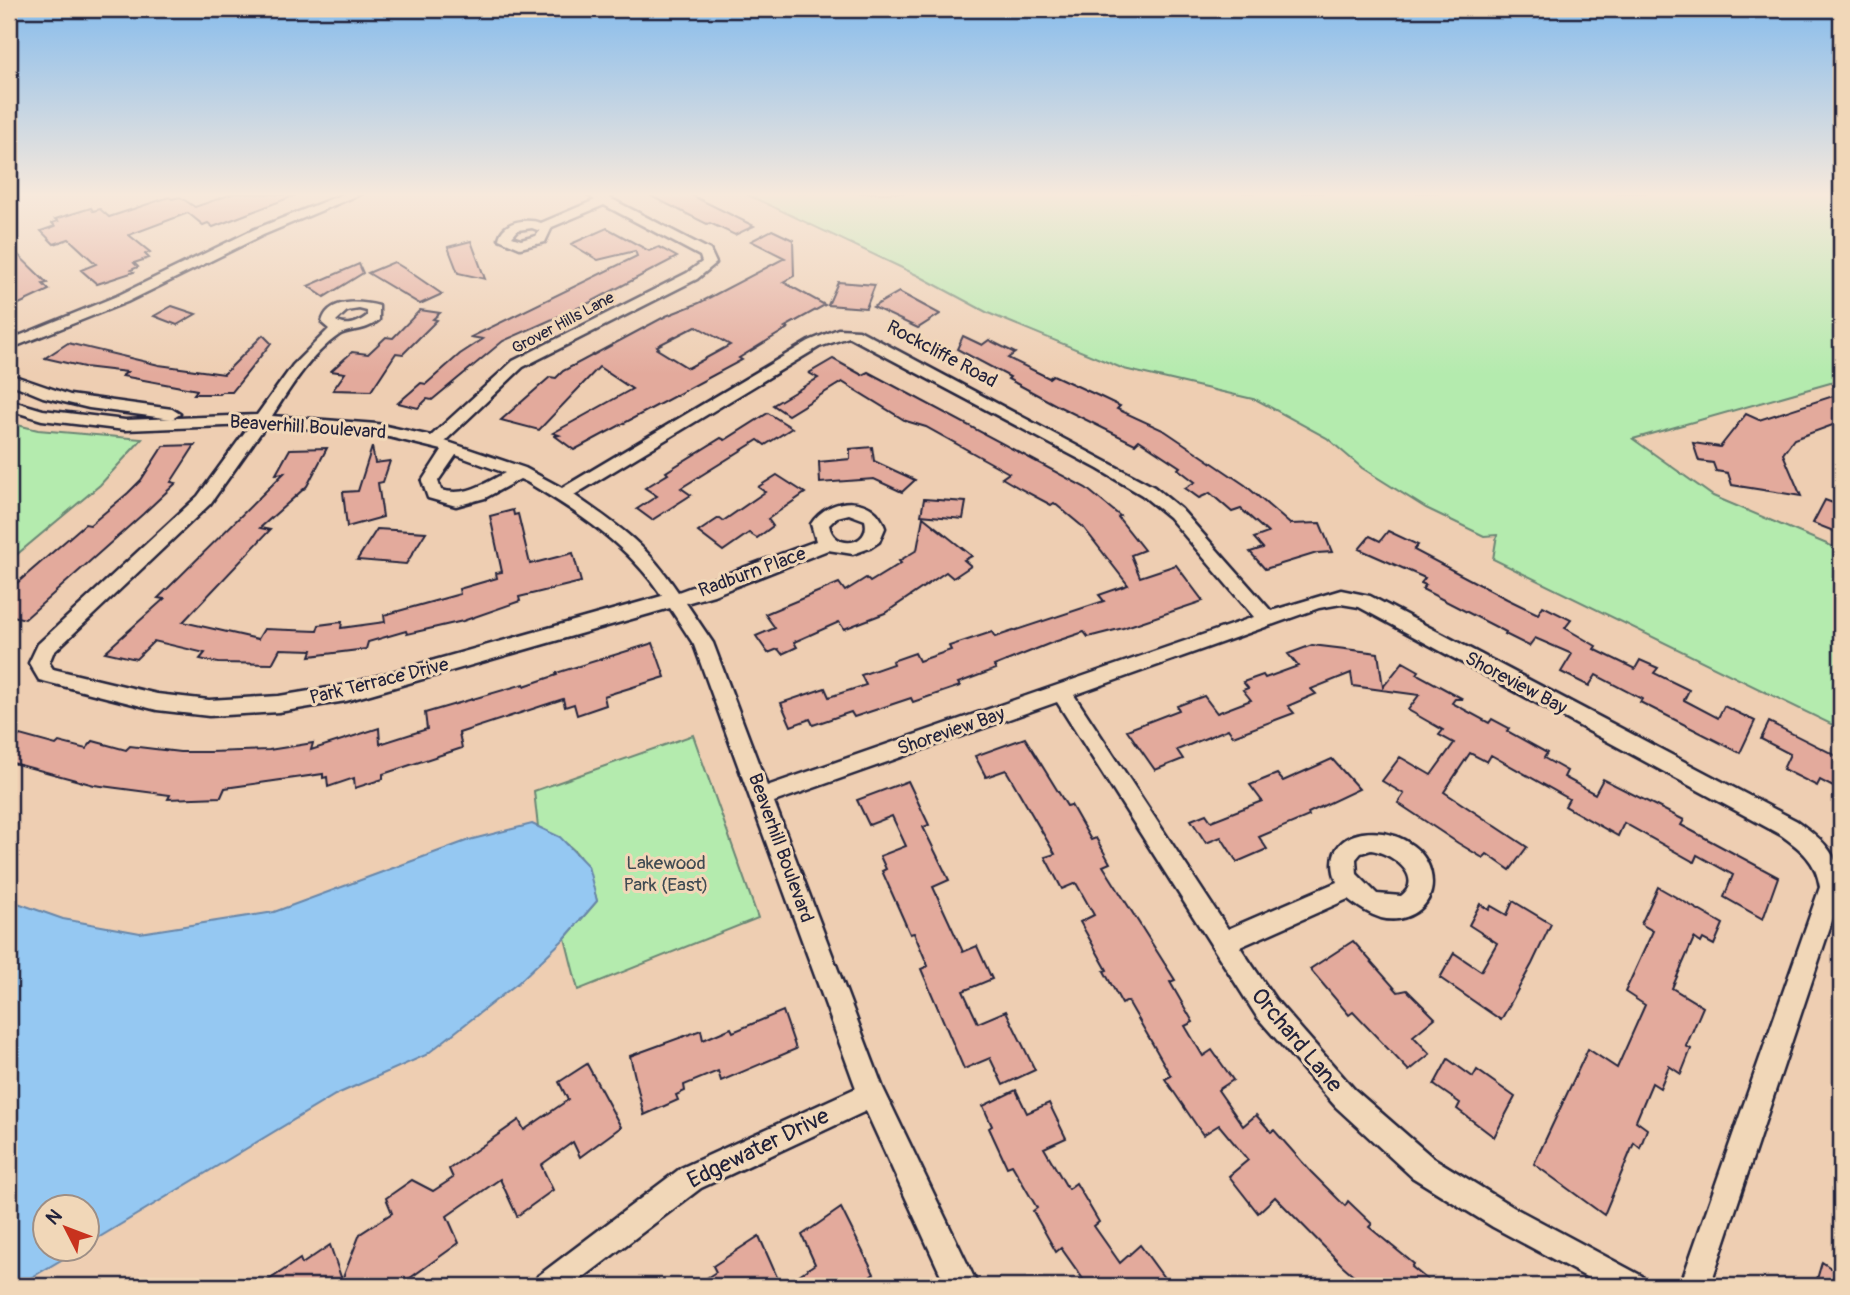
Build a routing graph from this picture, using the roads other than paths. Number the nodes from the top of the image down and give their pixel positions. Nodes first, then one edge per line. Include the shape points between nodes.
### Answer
1 (216, 253) edge
2 (705, 253) edge
3 (337, 328) dead end
4 (9, 345) edge
5 (9, 378) edge
6 (9, 405) edge
7 (260, 420) junction
8 (204, 421) junction
9 (443, 445) junction
10 (519, 472) junction
11 (562, 495) junction
12 (828, 543) dead end
13 (675, 600) junction
14 (1269, 620) junction
15 (1062, 693) junction
16 (762, 797) junction
17 (1350, 887) dead end
18 (1222, 943) junction
19 (872, 1094) junction
20 (548, 1286) edge
21 (964, 1286) edge
22 (1632, 1286) edge
23 (1695, 1286) edge

1 - 4 street via 142,291
2 - 9 street, Grover Hills Lane via 709,264 692,276 518,364
3 - 7 street via 302,360
5 - 8 street, Beaverhill Boulevard via 96,407
6 - 8 street, Beaverhill Boulevard via 41,415 125,425
7 - 8 street, Beaverhill Boulevard
7 - 9 street, Beaverhill Boulevard via 377,429
7 - 13 street, Park Terrace Drive via 204,500 45,649 39,663 46,675 157,702 209,708 279,704 346,693
9 - 10 street, Beaverhill Boulevard
9 - 10 street via 430,481 434,494 456,500 479,494
10 - 11 street, Beaverhill Boulevard
11 - 13 street, Beaverhill Boulevard via 626,540
11 - 14 street, Rockcliffe Road via 814,344 854,333 1148,491 1175,513
12 - 13 street, Radburn Place
13 - 16 street, Beaverhill Boulevard via 703,643
14 - 15 street, Shoreview Bay
14 - 23 street, Shoreview Bay via 1341,597 1363,601 1788,828 1816,848 1830,867 1832,887
15 - 16 street, Shoreview Bay
15 - 18 street, Orchard Lane
16 - 19 street, Beaverhill Boulevard
17 - 18 street
18 - 22 street, Orchard Lane via 1266,1008 1345,1098 1422,1167 1503,1217
19 - 20 street, Edgewater Drive via 691,1178
19 - 21 street, Beaverhill Boulevard via 950,1265

